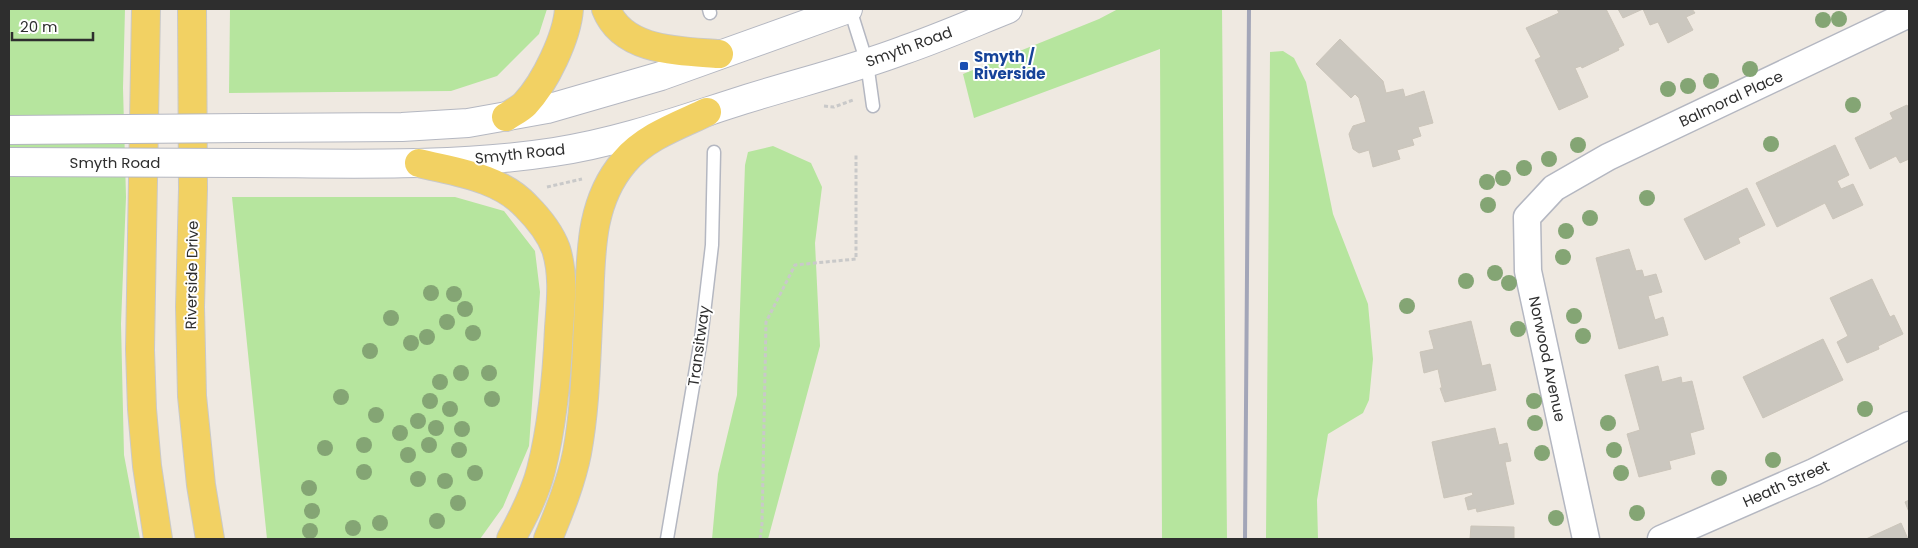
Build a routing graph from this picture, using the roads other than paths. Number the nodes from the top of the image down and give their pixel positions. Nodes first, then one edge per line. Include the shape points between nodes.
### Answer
1 (146, 9) edge
2 (192, 9) edge
3 (569, 9) edge
4 (606, 9) edge
5 (849, 9) edge
6 (1008, 9) edge
7 (1909, 14) edge
8 (719, 54) junction
9 (867, 63) junction
10 (874, 106) dead end
11 (707, 112) junction
12 (506, 117) junction
13 (9, 130) edge
14 (714, 152) dead end
15 (9, 162) edge
16 (419, 163) junction
17 (1554, 188) joint
18 (1909, 425) edge
19 (210, 535) edge
20 (158, 539) edge
21 (511, 539) edge
22 (548, 539) edge
23 (667, 539) edge
24 (1586, 539) edge
25 (1661, 539) edge

1 - 20 main road via 140,350 145,447
2 - 19 main road, Riverside Drive via 192,396
3 - 12 main road via 564,36 548,70 525,104
4 - 8 main road via 617,28 632,39 670,50
5 - 8 main road
5 - 9 lane
6 - 9 main road, Smyth Road
7 - 17 street, Balmoral Place via 1608,157
8 - 12 main road via 591,98
9 - 10 lane
9 - 11 main road, Smyth Road
11 - 16 main road, Smyth Road via 588,147
11 - 22 main road via 642,144 618,170 603,198 592,237 584,390 577,454
12 - 13 main road, bridge via 402,127
14 - 23 lane, Transitway via 712,245 701,340
15 - 16 main road, Smyth Road, bridge
16 - 21 main road via 495,184 516,197 546,229 560,266 562,288 552,423 541,472 525,514
17 - 24 street, Norwood Avenue via 1527,216 1528,271
18 - 25 street, Heath Street via 1814,472

